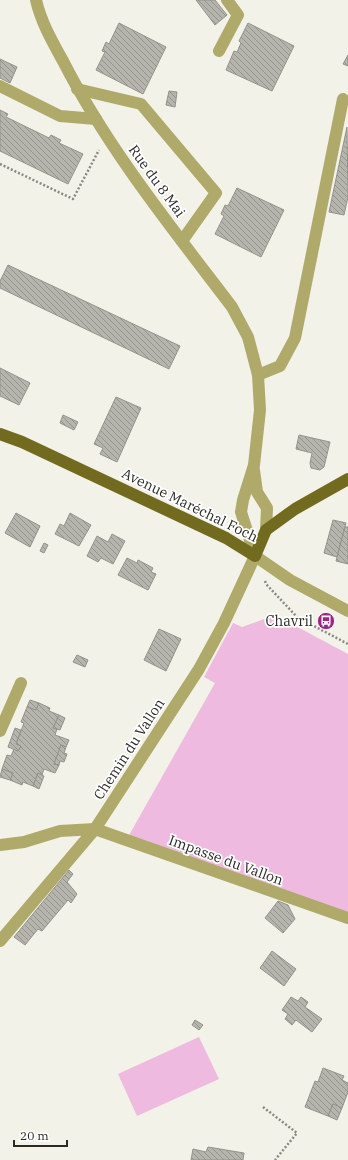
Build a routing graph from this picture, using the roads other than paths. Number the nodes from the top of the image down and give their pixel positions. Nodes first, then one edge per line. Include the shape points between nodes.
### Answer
1 (36, 0) edge
2 (227, 0) edge
3 (219, 51) dead end
4 (0, 86) edge
5 (77, 89) junction
6 (343, 99) dead end
7 (96, 118) junction
8 (182, 241) junction
9 (258, 375) junction
10 (0, 434) edge
11 (254, 465) junction
12 (348, 479) edge
13 (266, 530) junction
14 (255, 556) junction
15 (348, 611) edge
16 (20, 683) dead end
17 (0, 730) edge
18 (95, 829) junction
19 (0, 845) edge
20 (348, 918) edge
21 (0, 941) edge

1 - 5 street, Rue du 8 Mai via 40,16
2 - 3 street via 238,15
4 - 7 street via 60,116
5 - 7 street, Rue du 8 Mai
5 - 8 street via 141,104 216,193
6 - 9 street via 295,338 280,366
7 - 8 street, Rue du 8 Mai via 106,136
8 - 9 street, Rue du 8 Mai via 232,307 248,337
9 - 11 street, Rue du 8 Mai via 260,410
10 - 14 main road, Avenue Maréchal Foch via 221,535
11 - 13 street, Rue du 8 Mai via 257,492 267,508
11 - 14 street, Rue du 8 Mai via 241,512
12 - 13 main road, Avenue Maréchal Foch via 295,509
13 - 14 main road, Avenue Maréchal Foch
14 - 15 street via 290,580
14 - 18 street, Chemin du Vallon via 199,669
16 - 17 street
18 - 19 street via 60,831 24,842
18 - 20 street, Impasse du Vallon
18 - 21 street, Chemin du Vallon

